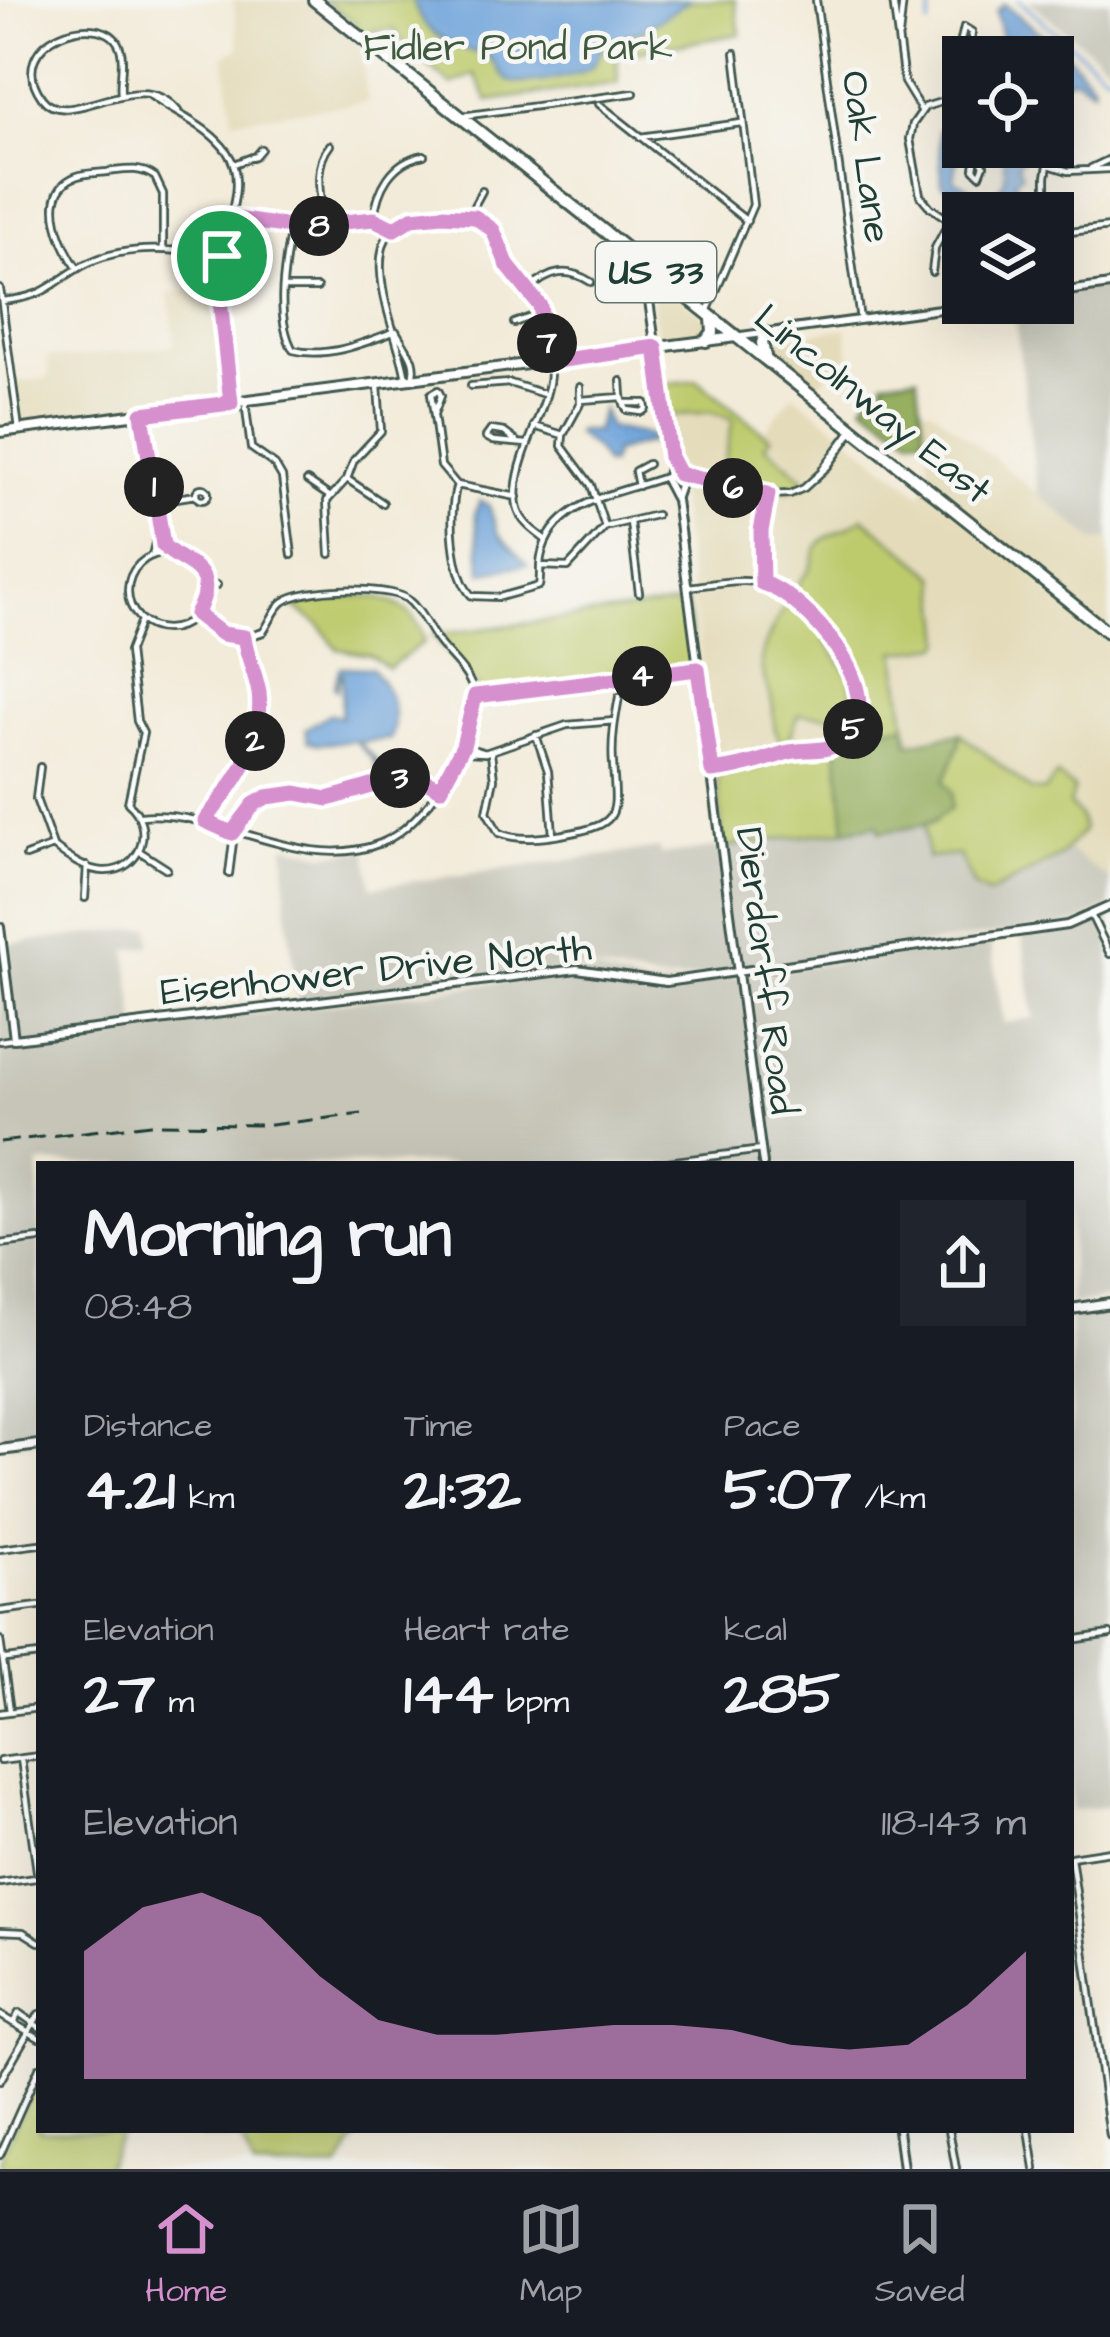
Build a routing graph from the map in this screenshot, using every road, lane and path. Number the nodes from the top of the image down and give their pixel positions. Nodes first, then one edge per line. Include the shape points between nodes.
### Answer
1 (314, 0) edge
2 (816, 0) edge
3 (892, 0) edge
4 (903, 0) edge
5 (899, 36) junction
6 (735, 52) dead end
7 (634, 93) dead end
8 (121, 94) junction
9 (942, 100) edge
10 (599, 104) dead end
11 (921, 110) junction
12 (462, 116) junction
13 (743, 122) junction
14 (640, 137) junction
15 (330, 146) dead end
16 (261, 149) dead end
17 (424, 155) dead end
18 (1110, 159) edge
19 (234, 164) junction
20 (1059, 168) edge
21 (1110, 169) edge
22 (1086, 170) junction
23 (482, 191) dead end
24 (942, 214) edge
25 (230, 215) junction
26 (470, 215) junction
27 (374, 219) junction
28 (747, 221) junction
29 (324, 225) junction
30 (291, 227) junction
31 (1110, 227) edge
32 (394, 229) junction
33 (1074, 232) edge
34 (942, 234) edge
35 (163, 249) junction
36 (222, 256) junction
37 (643, 261) junction
38 (78, 268) junction
39 (932, 272) dead end
40 (590, 282) dead end
41 (1110, 285) edge
42 (284, 288) junction
43 (0, 289) edge
44 (317, 289) dead end
45 (530, 289) junction
46 (1074, 290) edge
47 (2, 302) edge
48 (942, 309) edge
49 (542, 313) junction
50 (709, 314) junction
51 (860, 320) junction
52 (514, 322) dead end
53 (396, 331) junction
54 (766, 333) junction
55 (737, 337) junction
56 (706, 341) junction
57 (656, 347) junction
58 (766, 360) junction
59 (549, 362) junction
60 (411, 380) junction
61 (621, 381) dead end
62 (378, 385) junction
63 (471, 386) dead end
64 (580, 387) dead end
65 (544, 394) junction
66 (580, 400) junction
67 (245, 401) junction
68 (231, 403) junction
69 (142, 414) junction
70 (434, 414) dead end
71 (532, 426) junction
72 (854, 429) junction
73 (19, 430) junction
74 (0, 432) edge
75 (563, 435) junction
76 (516, 441) dead end
77 (527, 444) junction
78 (670, 457) junction
79 (648, 464) dead end
80 (347, 479) junction
81 (680, 480) junction
82 (307, 481) dead end
83 (667, 481) junction
84 (458, 485) junction
85 (638, 486) junction
86 (768, 494) junction
87 (196, 495) dead end
88 (329, 496) junction
89 (517, 497) junction
90 (597, 499) junction
91 (676, 500) junction
92 (154, 501) junction
93 (383, 503) dead end
94 (656, 515) dead end
95 (630, 522) junction
96 (604, 527) junction
97 (546, 540) junction
98 (170, 553) junction
99 (330, 554) dead end
100 (292, 555) dead end
101 (152, 556) junction
102 (540, 566) junction
103 (762, 583) junction
104 (217, 585) dead end
105 (204, 586) junction
106 (688, 587) junction
107 (639, 593) dead end
108 (196, 614) junction
109 (141, 620) junction
110 (1110, 634) edge
111 (244, 637) junction
112 (698, 669) junction
113 (475, 696) junction
114 (619, 697) dead end
115 (615, 721) junction
116 (536, 736) junction
117 (463, 746) junction
118 (488, 753) junction
119 (40, 767) dead end
120 (712, 771) junction
121 (439, 790) junction
122 (141, 816) junction
123 (205, 821) junction
124 (235, 834) junction
125 (553, 836) junction
126 (52, 847) junction
127 (139, 851) junction
128 (26, 856) dead end
129 (87, 866) junction
130 (167, 869) dead end
131 (230, 874) dead end
132 (85, 898) dead end
133 (1110, 906) edge
134 (1092, 917) junction
135 (0, 927) edge
136 (1110, 954) edge
137 (739, 972) junction
138 (14, 1039) junction
139 (0, 1041) edge
140 (762, 1150) junction
141 (676, 1161) edge
142 (764, 1161) edge
143 (36, 1239) edge
144 (0, 1244) edge
145 (1110, 1304) edge
146 (1074, 1309) edge
147 (36, 1445) edge
148 (0, 1450) edge
149 (36, 1544) edge
150 (0, 1549) edge
151 (36, 1606) edge
152 (0, 1611) edge
153 (1110, 1634) edge
154 (0, 1640) edge
155 (1074, 1640) edge
156 (36, 1655) edge
157 (2, 1660) edge
158 (36, 1708) edge
159 (10, 1711) junction
160 (0, 1713) edge
161 (36, 1756) edge
162 (21, 1759) junction
163 (0, 1762) edge
164 (1110, 1851) edge
165 (1074, 1857) edge
166 (36, 1858) edge
167 (36, 1878) edge
168 (1074, 1878) edge
169 (0, 1882) edge
170 (0, 1931) edge
171 (36, 1940) edge
172 (0, 2015) edge
173 (13, 2023) junction
174 (36, 2025) edge
175 (27, 2032) junction
176 (36, 2036) edge
177 (36, 2075) edge
178 (0, 2081) edge
179 (898, 2133) edge
180 (950, 2133) edge
181 (1029, 2133) edge
182 (1110, 2136) edge
183 (0, 2155) edge
184 (903, 2169) edge
185 (956, 2169) edge
186 (1035, 2169) edge

1 - 12 highway, Lincolnway East / US 33
2 - 51 street, Oak Lane
3 - 5 street
4 - 5 street
5 - 11 street via 904,82
6 - 13 street
7 - 12 street
8 - 8 street via 57,108 41,97 34,62 46,41 94,28 110,33 120,46
8 - 19 street via 151,96 219,143
9 - 11 street
10 - 14 street
11 - 24 street via 910,134 917,187
12 - 37 highway, Lincolnway East / US 33
13 - 14 street
13 - 28 street via 754,202
14 - 28 street
15 - 29 street via 320,170
16 - 19 street
17 - 27 street via 390,174
18 - 22 street
19 - 25 street
20 - 22 street
21 - 22 street
23 - 26 street
25 - 30 street
25 - 36 street
26 - 32 street via 412,218
26 - 45 street via 489,226
27 - 29 street
27 - 32 street
28 - 50 street
29 - 30 street
30 - 42 street
31 - 33 street
32 - 53 street via 381,275
34 - 39 street
35 - 36 street
35 - 38 street
35 - 38 street via 162,189 152,175 130,169 77,176 61,187 56,207 62,243
36 - 68 street
37 - 50 highway, Lincolnway East / US 33
37 - 57 street
38 - 47 street via 40,294
40 - 45 street via 562,272
41 - 46 street
42 - 44 street
42 - 53 street via 296,352 359,346
43 - 47 street
45 - 49 street
47 - 73 street
48 - 51 street
49 - 52 street
49 - 59 street
50 - 55 highway, Lincolnway East / US 33
50 - 56 highway via 714,329
51 - 54 street
53 - 60 street
54 - 55 street
54 - 58 highway
55 - 56 main road
55 - 58 highway, Lincolnway East / US 33
56 - 57 main road
57 - 59 main road
57 - 78 street
58 - 72 highway, Lincolnway East / US 33
59 - 60 main road
59 - 65 street
60 - 62 main road
61 - 66 street via 623,400
62 - 67 main road
62 - 80 street via 381,431
63 - 65 street via 510,382
64 - 66 street
65 - 71 street
66 - 75 street
67 - 68 main road
67 - 100 street via 251,448 282,477
68 - 69 main road
69 - 73 main road
69 - 92 street
70 - 84 street via 441,466
71 - 75 street
71 - 77 street
72 - 86 street via 796,492
72 - 110 highway, Lincolnway East / US 33
73 - 74 main road
75 - 90 street via 562,446
76 - 77 street
77 - 89 street
78 - 81 street
78 - 83 street
79 - 85 street via 635,471
80 - 88 street
80 - 93 street
81 - 83 street
81 - 83 street
81 - 86 street
81 - 91 street, Dierdorff Road
82 - 88 street
83 - 85 street
83 - 91 street, Dierdorff Road
84 - 89 street
84 - 102 street via 451,518 466,591 488,598 536,590
85 - 90 street
86 - 103 street
87 - 92 street
88 - 99 street
89 - 97 street via 523,520
90 - 96 street
90 - 97 street via 569,513
91 - 106 street, Dierdorff Road
92 - 98 street
92 - 101 street
94 - 95 street
95 - 96 street
95 - 107 street
96 - 102 street via 568,567
97 - 102 street
98 - 101 street
98 - 105 street via 191,562
101 - 109 street via 128,586
103 - 106 street
103 - 120 street via 800,603 849,666 856,724 836,746
104 - 105 street
105 - 108 street
106 - 112 street, Dierdorff Road
108 - 109 street via 167,629
108 - 111 street via 222,634
109 - 122 street via 129,651 143,733 128,802
111 - 113 street via 263,632 289,598 384,589 417,608
111 - 123 street via 259,695 256,735 244,767
112 - 113 street
112 - 120 street, Dierdorff Road
113 - 117 street
114 - 115 street
115 - 116 street
115 - 125 street via 614,814
116 - 118 street
116 - 125 street via 549,775
117 - 118 street
117 - 121 street
118 - 125 street via 493,828 510,837
119 - 126 street via 36,799
120 - 137 street, Dierdorff Road
121 - 124 street via 400,833 360,849 325,851
121 - 124 street via 405,776 328,799 272,796 251,808
122 - 123 street
122 - 127 street
123 - 124 street
124 - 131 street
126 - 128 street
126 - 129 street
127 - 129 street via 117,869
127 - 130 street
129 - 132 street
133 - 134 street, Eisenhower Drive North
134 - 136 street
134 - 137 street, Eisenhower Drive North
135 - 138 street
137 - 138 street, Eisenhower Drive North via 654,982 577,969
137 - 140 street, Dierdorff Road
138 - 139 street, Eisenhower Drive North
140 - 141 street
140 - 142 street, Dierdorff Road
143 - 144 street
145 - 146 main road
147 - 148 main road
149 - 150 street
151 - 152 street
153 - 155 street
154 - 157 street
156 - 157 street
157 - 159 street
158 - 159 street
159 - 160 street
161 - 162 street
162 - 163 street
162 - 166 street
164 - 165 street
167 - 169 street
168 - 182 street
170 - 171 street
172 - 173 street
173 - 174 street via 19,2013
173 - 175 street
174 - 175 street
175 - 176 street
175 - 178 street
177 - 183 street
179 - 184 street
180 - 185 street
181 - 186 street

